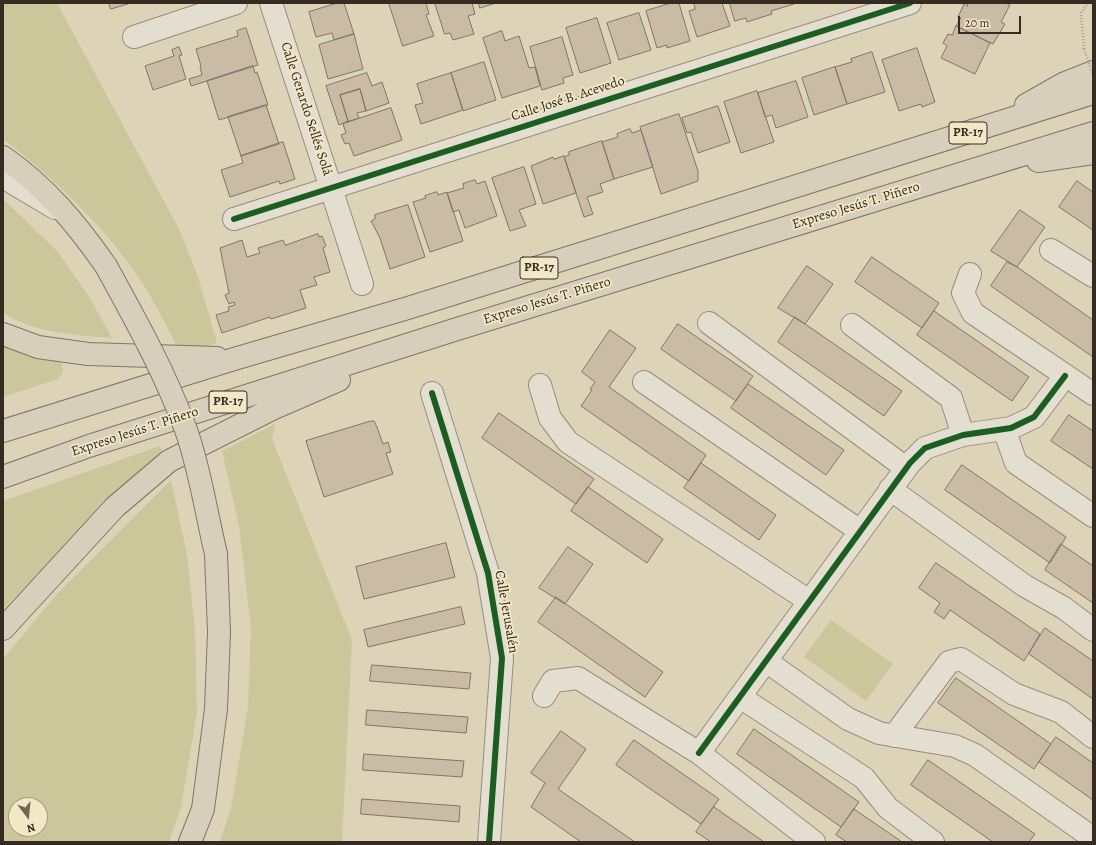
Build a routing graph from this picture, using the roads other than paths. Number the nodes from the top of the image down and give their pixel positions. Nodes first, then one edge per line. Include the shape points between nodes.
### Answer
1 (236, 3) edge
2 (271, 3) edge
3 (910, 3) edge
4 (134, 37) dead end
5 (1093, 73) edge
6 (1093, 93) edge
7 (979, 130) junction
8 (1093, 133) edge
9 (1093, 153) edge
10 (3, 157) edge
11 (993, 165) junction
12 (3, 177) edge
13 (331, 187) junction
14 (70, 216) junction
15 (234, 219) dead end
16 (1051, 250) dead end
17 (970, 274) dead end
18 (1093, 276) edge
19 (362, 284) dead end
20 (709, 323) dead end
21 (852, 325) dead end
22 (454, 330) junction
23 (3, 334) edge
24 (234, 359) junction
25 (1065, 376) junction
26 (644, 382) dead end
27 (540, 385) dead end
28 (432, 393) dead end
29 (1093, 394) edge
30 (1004, 429) junction
31 (3, 431) edge
32 (963, 435) junction
33 (906, 468) junction
34 (3, 477) edge
35 (890, 489) junction
36 (1093, 516) edge
37 (860, 531) junction
38 (809, 601) junction
39 (3, 629) edge
40 (1093, 630) edge
41 (766, 661) junction
42 (544, 696) dead end
43 (740, 697) junction
44 (894, 736) junction
45 (1093, 737) edge
46 (699, 753) junction
47 (1093, 838) edge
48 (190, 842) edge
49 (489, 842) edge
50 (814, 842) edge
51 (933, 842) edge

1 - 4 street
2 - 13 street, Calle Gerardo Sellés Solá
3 - 13 street, Calle José B. Acevedo
5 - 7 highway via 1063,84
6 - 7 highway, PR-17
7 - 24 highway, PR-17 via 408,308
8 - 11 highway, Expreso Jesús T. Piñero / PR-17
9 - 11 highway
10 - 14 highway via 24,172
11 - 22 highway, Expreso Jesús T. Piñero / PR-17
12 - 14 street
13 - 15 street, Calle José B. Acevedo
13 - 19 street, Calle Gerardo Sellés Solá
14 - 48 highway, bridge via 106,266 152,350 186,430 216,554 219,632 216,709 203,809
16 - 18 street
17 - 25 street via 963,293 973,313
20 - 33 street
21 - 32 street via 951,398
22 - 34 highway, Expreso Jesús T. Piñero / PR-17 via 89,446
22 - 39 highway via 272,409 170,461 114,508
23 - 24 highway via 38,347 88,354
24 - 31 highway, PR-17
25 - 29 street
25 - 30 street via 1034,417
26 - 37 street
27 - 38 street via 550,418 568,442
28 - 49 street, Calle Jerusalén via 488,573 502,658
30 - 32 street
30 - 36 street via 1016,463
32 - 33 street via 925,448
33 - 35 street
35 - 37 street
35 - 40 street via 1025,586 1064,608
37 - 38 street
38 - 41 street
41 - 43 street
41 - 44 street via 848,720 879,733
42 - 46 street via 553,681 578,678
43 - 46 street
43 - 51 street via 864,778 888,808
44 - 45 street via 949,662 961,659 1014,694 1061,712
44 - 47 street via 955,746 975,755
46 - 50 street

